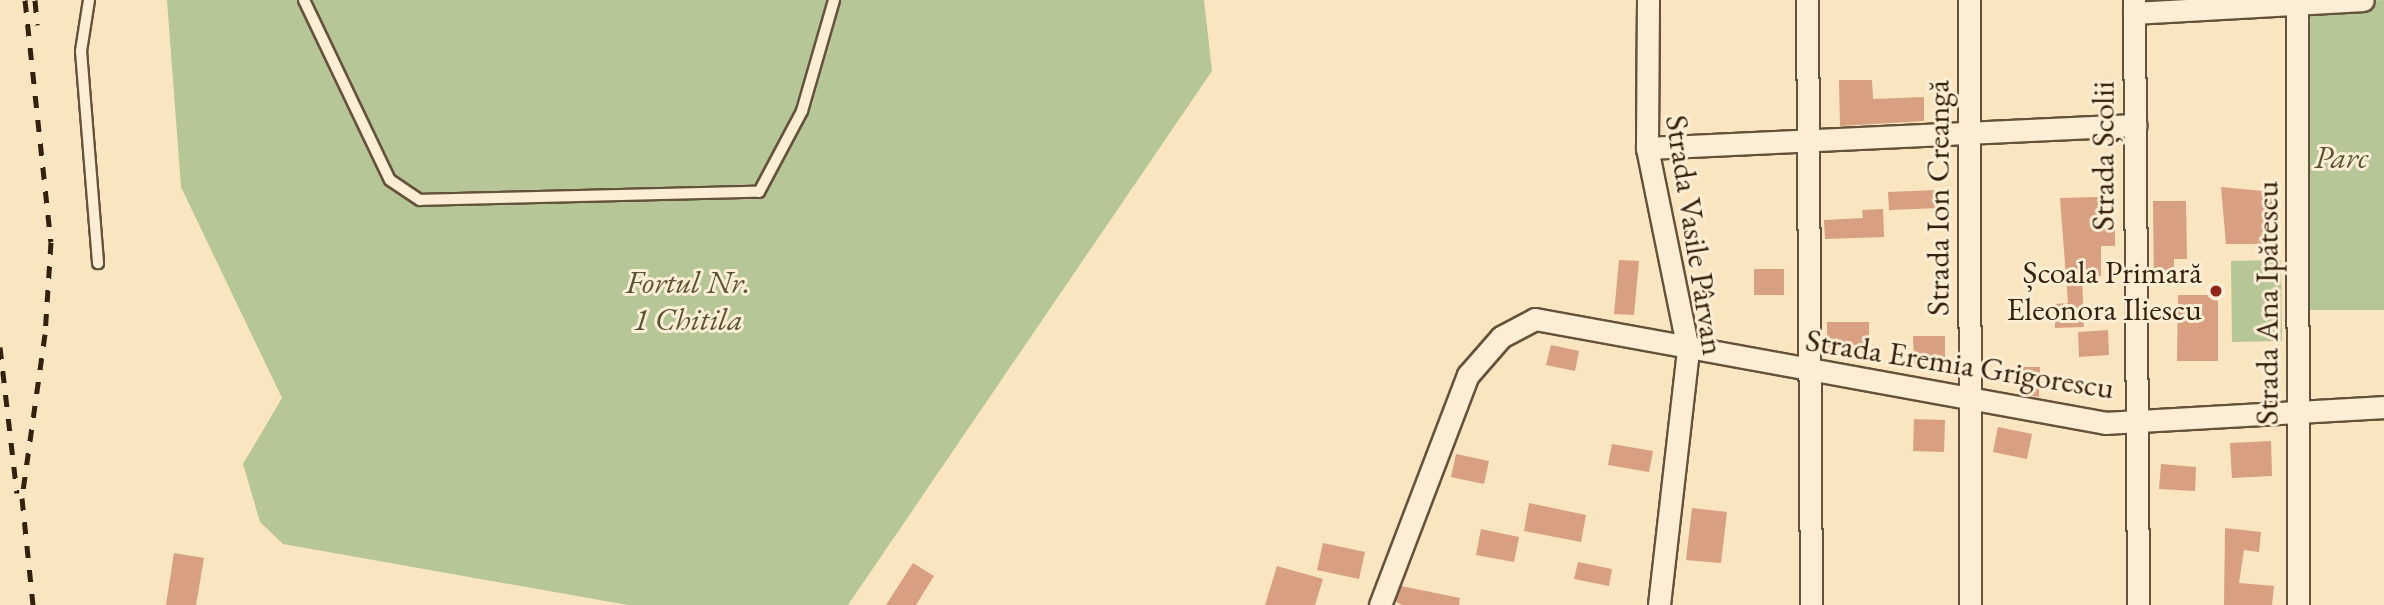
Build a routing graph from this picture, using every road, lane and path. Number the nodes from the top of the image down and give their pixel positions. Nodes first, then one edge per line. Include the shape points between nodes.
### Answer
1 (89, 0) edge
2 (304, 0) edge
3 (834, 0) edge
4 (1648, 0) edge
5 (1807, 0) edge
6 (1969, 0) edge
7 (2363, 0) edge
8 (2297, 2) edge
9 (2134, 7) edge
10 (2135, 125) junction
11 (1968, 131) junction
12 (1809, 140) junction
13 (1647, 148) junction
14 (98, 263) dead end
15 (1688, 350) junction
16 (1813, 373) junction
17 (1971, 400) junction
18 (2384, 407) edge
19 (2299, 413) junction
20 (2137, 423) junction
21 (1380, 605) edge
22 (1659, 605) edge
23 (1811, 605) edge
24 (1970, 605) edge
25 (2138, 605) edge
26 (2298, 605) edge

1 - 14 lane via 80,51
2 - 3 lane via 390,180 420,200 759,192 802,111
4 - 13 street, Strada Vasile Pârvan
5 - 12 street
6 - 11 street, Strada Ion Creangă
7 - 8 street
8 - 9 street
8 - 19 street, Strada Ana Ipătescu
9 - 10 street, Strada Școlii
10 - 11 street
10 - 20 street, Strada Școlii
11 - 12 street
11 - 17 street, Strada Ion Creangă
12 - 13 street
12 - 16 street
13 - 15 street, Strada Vasile Pârvan
15 - 16 street, Strada Eremia Grigorescu
15 - 21 street, Strada Eremia Grigorescu via 1572,324 1525,322 1477,361 1458,395
15 - 22 street, Strada Vasile Pârvan
16 - 17 street, Strada Eremia Grigorescu
16 - 23 street
17 - 20 street, Strada Eremia Grigorescu via 2067,418
17 - 24 street, Strada Ion Creangă
18 - 19 street, Strada Eremia Grigorescu
19 - 20 street, Strada Eremia Grigorescu
19 - 26 street, Strada Ana Ipătescu
20 - 25 street, Strada Școlii

